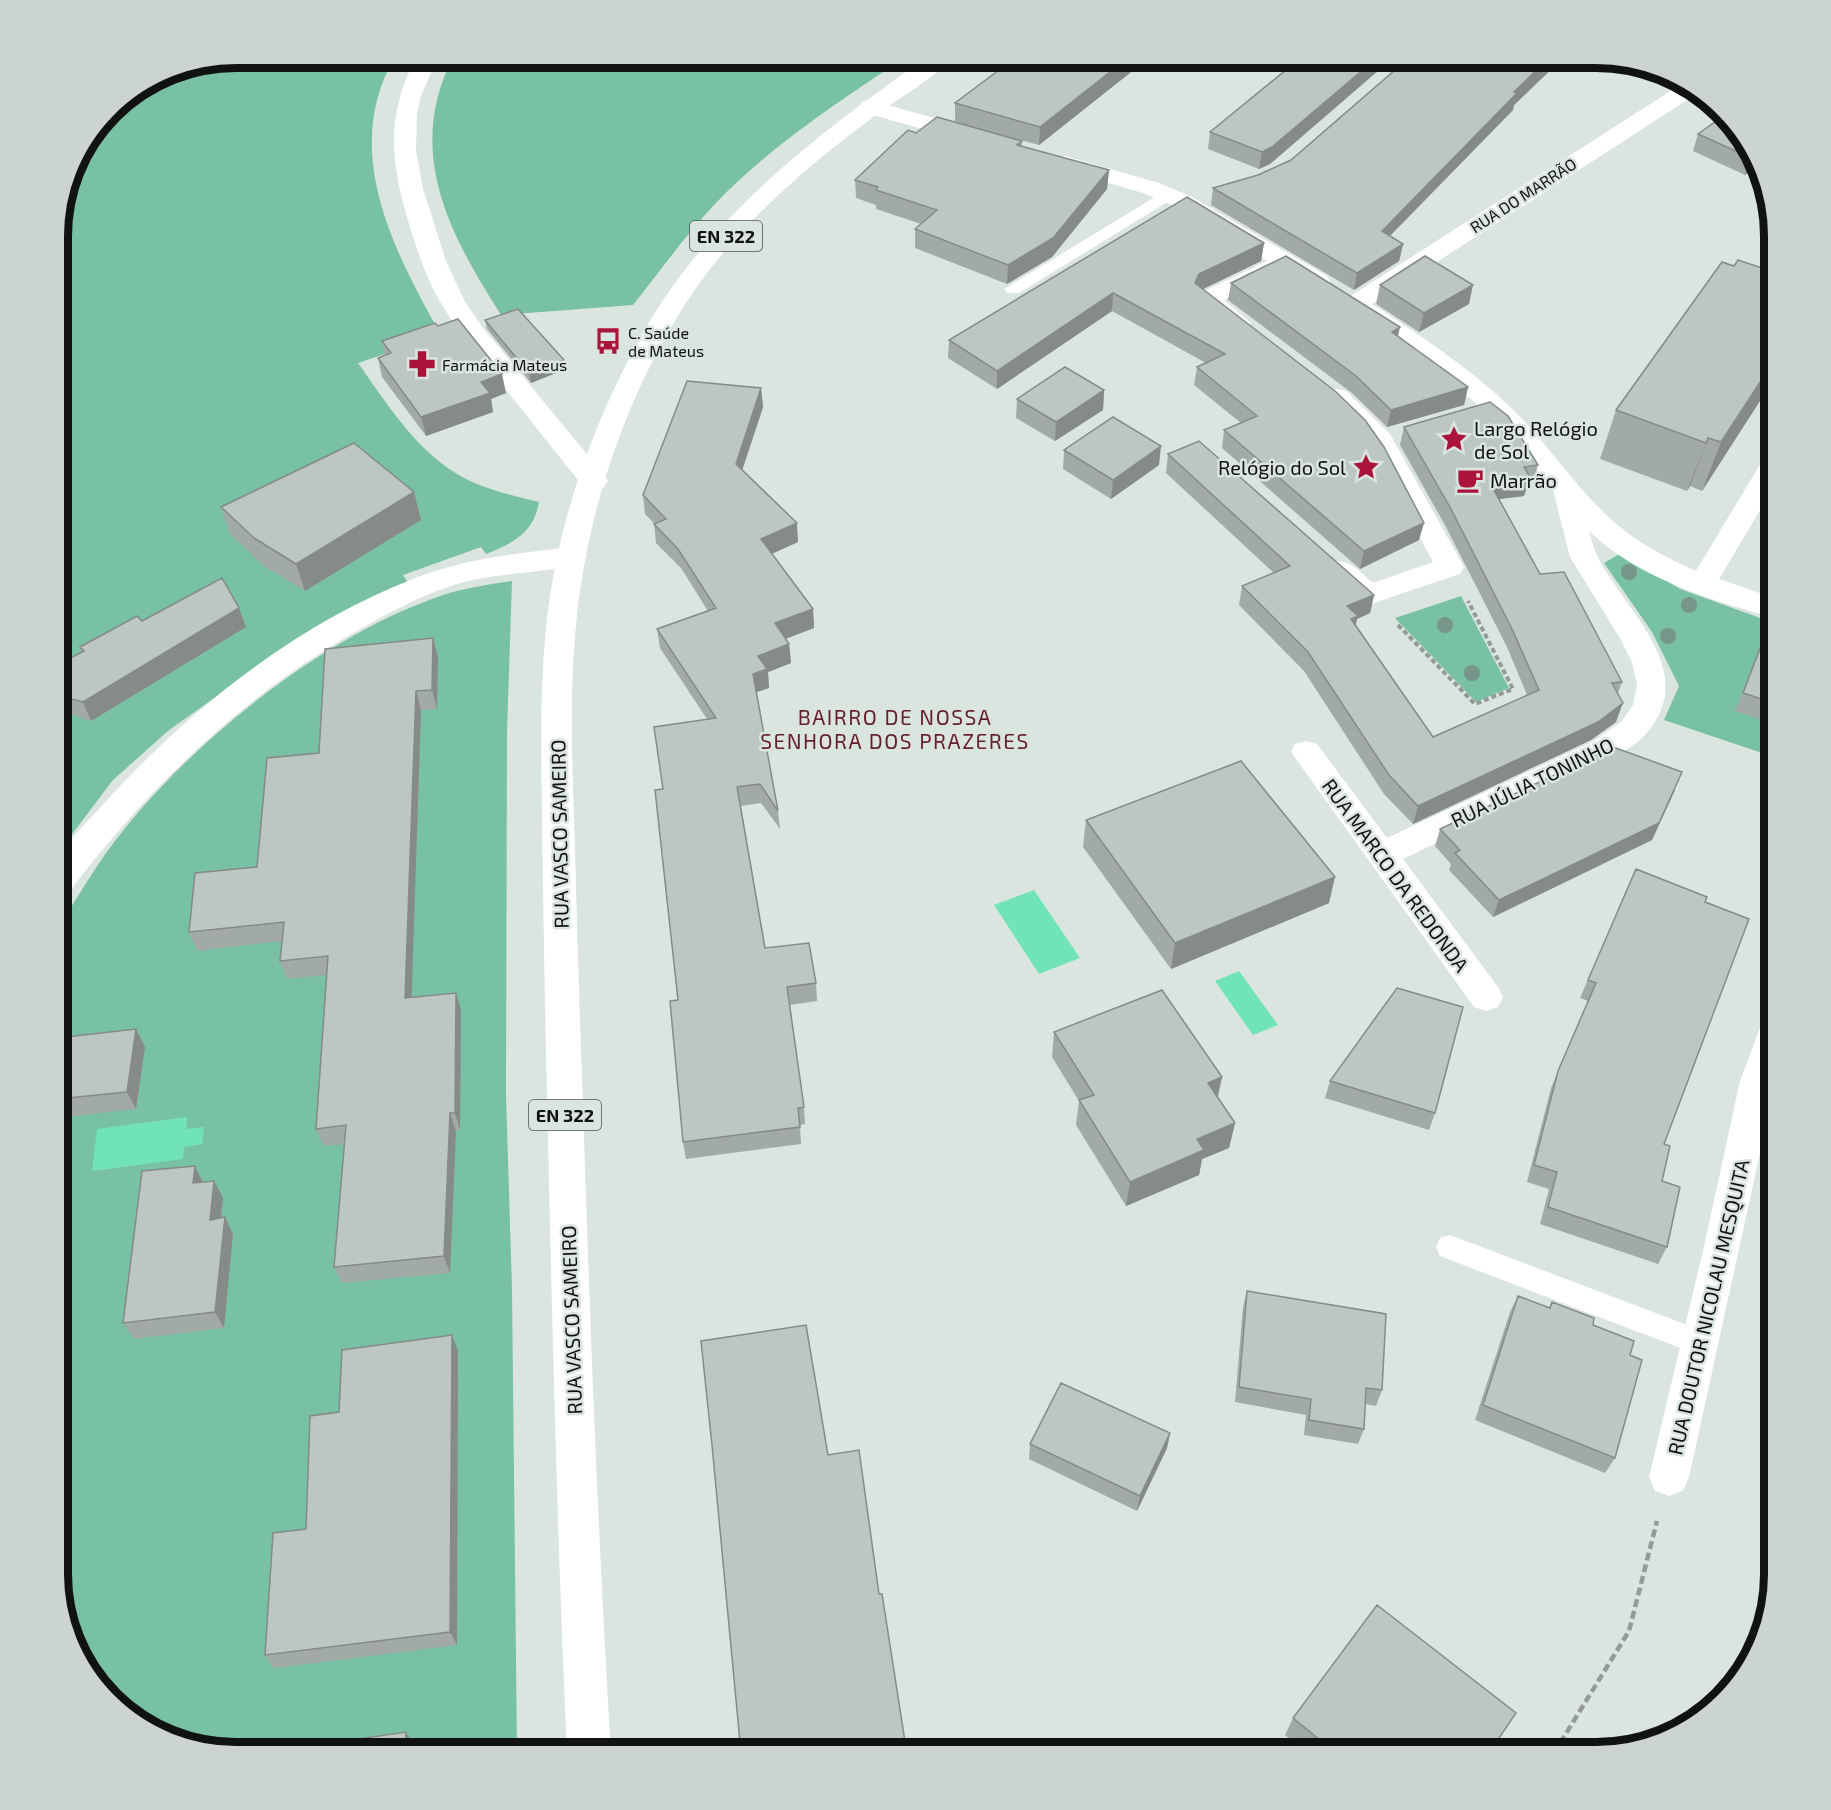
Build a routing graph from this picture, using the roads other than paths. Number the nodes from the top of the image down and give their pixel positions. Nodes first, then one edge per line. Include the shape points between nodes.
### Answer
1 (422, 68) edge
2 (926, 68) edge
3 (1684, 93) edge
4 (870, 107) junction
5 (992, 142) edge
6 (1048, 158) edge
7 (1214, 194) dead end
8 (1176, 198) junction
9 (1285, 261) junction
10 (1013, 289) edge
11 (1355, 304) junction
12 (1259, 338) edge
13 (1321, 385) edge
14 (594, 481) junction
15 (1764, 481) edge
16 (1565, 488) junction
17 (1323, 555) edge
18 (573, 556) junction
19 (1702, 584) junction
20 (1764, 605) edge
21 (1306, 752) dead end
22 (1381, 855) junction
23 (68, 869) edge
24 (1486, 997) dead end
25 (1764, 1063) edge
26 (1450, 1247) dead end
27 (1701, 1343) junction
28 (1669, 1477) road end
29 (589, 1742) edge

1 - 14 street via 405,114 403,145 408,180 434,264 472,331
2 - 4 street, RUA VASCO SAMEIRO / EN 322
3 - 11 street, RUA DO MARRÃO
4 - 5 street
4 - 14 street, RUA VASCO SAMEIRO / EN 322 via 777,184 692,276 648,349 610,433
6 - 8 street
7 - 8 street
8 - 9 street
8 - 10 lane
9 - 11 street
9 - 12 street via 1207,299
11 - 16 street via 1442,363 1483,410 1517,429
13 - 17 street via 1393,437 1450,567 1368,595
14 - 18 street, RUA VASCO SAMEIRO / EN 322
15 - 19 street
16 - 19 street via 1620,542
16 - 22 street, RUA JÚLIA TONINHO via 1585,558 1650,664 1652,692 1643,718 1625,737 1603,750
18 - 23 street via 465,572 426,585 339,629 237,697 158,766 118,805
18 - 29 street, RUA VASCO SAMEIRO / EN 322 via 563,608 556,715 569,1273
19 - 20 street
21 - 22 street, RUA MARCO DA REDONDA
22 - 24 street, RUA MARCO DA REDONDA
25 - 27 street, RUA DOUTOR NICOLAU MESQUITA
26 - 27 lane
27 - 28 street, RUA DOUTOR NICOLAU MESQUITA

